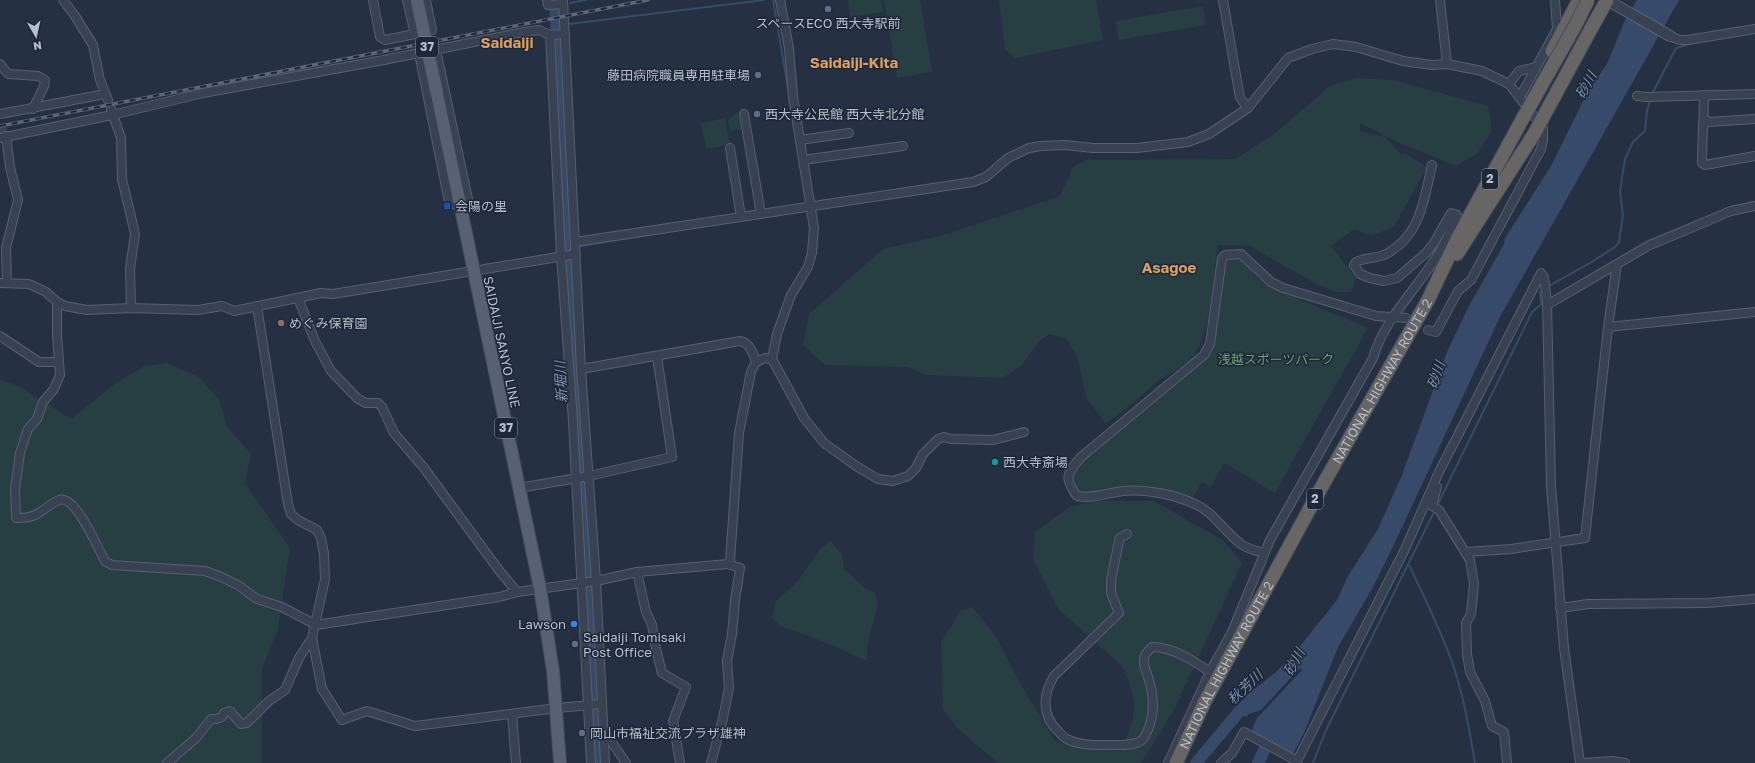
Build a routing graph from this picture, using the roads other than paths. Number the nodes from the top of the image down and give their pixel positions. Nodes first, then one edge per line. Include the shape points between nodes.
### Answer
1 (63, 0) edge
2 (373, 0) edge
3 (408, 0) edge
4 (417, 0) edge
5 (426, 0) edge
6 (780, 0) edge
7 (1223, 0) edge
8 (1440, 0) edge
9 (1555, 0) edge
10 (1579, 0) edge
11 (1588, 0) edge
12 (1607, 0) edge
13 (549, 2) edge
14 (562, 2) edge
15 (1755, 29) edge
16 (415, 34) junction
17 (563, 34) junction
18 (1667, 34) joint
19 (551, 35) junction
20 (436, 50) junction
21 (419, 53) junction
22 (553, 60) junction
23 (565, 60) junction
24 (0, 64) edge
25 (1447, 64) junction
26 (1535, 70) junction
27 (1509, 84) junction
28 (1755, 94) edge
29 (1704, 95) junction
30 (1637, 96) dead end
31 (1520, 98) junction
32 (1248, 108) junction
33 (33, 109) junction
34 (111, 112) junction
35 (0, 114) edge
36 (744, 114) dead end
37 (1520, 116) junction
38 (1704, 118) junction
39 (1755, 119) edge
40 (849, 132) dead end
41 (3, 137) edge
42 (800, 140) junction
43 (903, 146) dead end
44 (730, 148) dead end
45 (1755, 156) edge
46 (803, 160) junction
47 (1432, 166) dead end
48 (572, 202) junction
49 (460, 203) junction
50 (560, 204) junction
51 (810, 206) junction
52 (1755, 206) edge
53 (761, 214) junction
54 (741, 217) junction
55 (575, 242) junction
56 (569, 254) junction
57 (1617, 264) junction
58 (473, 270) junction
59 (4, 283) edge
60 (298, 298) junction
61 (1428, 300) junction
62 (57, 302) junction
63 (1547, 304) junction
64 (257, 306) junction
65 (131, 308) junction
66 (1755, 312) edge
67 (1393, 317) junction
68 (1406, 318) dead end
69 (1608, 327) junction
70 (1428, 330) dead end
71 (0, 336) edge
72 (657, 356) junction
73 (772, 360) junction
74 (58, 362) junction
75 (756, 362) junction
76 (581, 369) junction
77 (579, 420) junction
78 (1024, 432) dead end
79 (1439, 472) junction
80 (588, 476) junction
81 (576, 477) junction
82 (519, 488) junction
83 (1126, 534) dead end
84 (1556, 543) junction
85 (1466, 552) junction
86 (1264, 553) junction
87 (728, 564) junction
88 (637, 572) junction
89 (595, 581) junction
90 (582, 582) junction
91 (540, 588) junction
92 (517, 592) junction
93 (1755, 599) edge
94 (1560, 608) junction
95 (316, 624) junction
96 (312, 638) junction
97 (1210, 672) junction
98 (1201, 700) junction
99 (600, 704) junction
100 (589, 705) junction
101 (557, 708) junction
102 (512, 714) junction
103 (604, 730) junction
104 (1297, 762) edge
105 (167, 763) edge
106 (516, 763) edge
107 (560, 763) edge
108 (591, 763) edge
109 (605, 763) edge
110 (626, 763) edge
111 (680, 763) edge
112 (711, 763) edge
113 (1168, 763) edge
114 (1176, 763) edge
115 (1221, 763) edge
116 (1507, 763) edge
117 (1580, 763) edge
118 (1583, 763) edge
119 (1625, 763) edge

1 - 33 street via 92,45 106,97
2 - 16 street via 380,37 385,40
3 - 16 street
4 - 49 main road, SAIDAIJI SANYO LINE / 37, bridge
5 - 16 street via 432,30
6 - 42 street via 789,48
7 - 32 street via 1240,98
8 - 25 street
9 - 26 street via 1558,29
10 - 37 highway
11 - 37 highway, bridge
12 - 18 street
12 - 61 highway, bridge via 1534,134
13 - 14 street
14 - 17 street
15 - 18 street via 1688,40 1680,40
17 - 19 street
17 - 23 street
19 - 20 street via 538,30
19 - 22 street
20 - 21 street
20 - 49 street via 468,199
21 - 34 street
21 - 49 street via 449,202
22 - 23 street
22 - 50 street
23 - 48 street
24 - 33 street via 8,74 38,76 45,80
25 - 27 street via 1482,71
25 - 32 street via 1432,65 1403,61 1333,44 1288,58
26 - 27 street via 1532,68 1520,71
26 - 31 street
27 - 31 street
28 - 29 street
29 - 30 street
29 - 38 street
31 - 70 street via 1543,128 1540,149 1471,280 1458,291 1436,332
32 - 51 street via 1209,134 1188,142 1136,148 1066,145 1029,148 1008,158 986,177 973,182
33 - 35 street
34 - 41 street
34 - 65 street via 122,138 122,179 135,234 130,269
36 - 53 street
37 - 61 highway, NATIONAL HIGHWAY ROUTE 2 / 2 via 1486,172
38 - 39 street via 1708,122
38 - 45 street via 1702,163 1705,165
40 - 42 street
41 - 59 street via 18,200 6,248
42 - 46 street
43 - 46 street
44 - 54 street
46 - 51 street
47 - 67 street via 1420,216 1411,234 1388,254 1354,263 1357,271 1370,278 1384,281 1397,278 1434,243 1451,213 1457,215 1436,259
48 - 50 street
48 - 55 street
49 - 58 main road, SAIDAIJI SANYO LINE / 37
50 - 56 street
51 - 53 street
51 - 73 street via 814,228 812,253 808,267 791,295 777,334
52 - 57 street via 1731,211 1676,233
53 - 54 street
54 - 55 street
55 - 56 street
56 - 58 street
56 - 76 street
56 - 77 street
57 - 63 street
57 - 69 street
58 - 60 street
58 - 82 main road, SAIDAIJI SANYO LINE / 37
59 - 62 street via 29,284 46,292
60 - 64 street
60 - 92 street via 331,371 358,399 382,407 394,434 424,468
61 - 98 highway, NATIONAL HIGHWAY ROUTE 2 / 2
62 - 65 street via 87,310
62 - 74 street
63 - 79 street via 1544,277 1541,273
63 - 84 street via 1550,486
64 - 65 street via 234,311 222,306 198,310
64 - 95 street via 288,504 291,514 317,530 324,554 325,579
66 - 69 street
67 - 68 street
67 - 86 street via 1373,358 1283,514
67 - 86 street via 1376,316 1283,288 1271,282 1241,254 1225,255 1222,258 1210,344 1204,355 1086,453 1069,472 1069,485 1077,496 1086,498 1123,491 1152,491 1170,496 1207,511 1242,545
69 - 84 street via 1585,538
71 - 74 street via 39,362
72 - 75 street via 740,341 747,344
72 - 76 street
72 - 80 street via 672,457
73 - 75 street via 765,358
73 - 78 street via 804,418 824,442 878,479 893,481 908,476 916,468 922,454 938,439 944,437 993,440
74 - 95 street via 60,375 54,389 43,402 37,419 28,429 20,453 15,489 16,518 35,516 65,499 83,519 106,562 112,565 205,571 238,585 257,599 282,607
75 - 87 street via 751,372 739,433
76 - 77 street
77 - 80 street
77 - 81 street
79 - 85 street via 1432,506
79 - 104 street via 1405,549
80 - 81 street
80 - 89 street
81 - 82 street
81 - 90 street
82 - 91 main road, SAIDAIJI SANYO LINE / 37
83 - 97 street via 1119,541 1111,580 1111,593 1119,613 1054,676 1048,686 1045,697 1046,710 1053,726 1066,738 1088,745 1125,745 1141,741 1148,732 1153,713 1153,698 1144,666 1144,657 1152,647 1161,647
84 - 85 street
84 - 94 street
85 - 116 street via 1474,584 1471,614 1466,623 1468,664 1488,707 1492,726 1504,732
86 - 97 street via 1232,632
87 - 88 street
87 - 112 street via 740,568 727,661 729,688
88 - 89 street
88 - 111 street via 662,673 686,687 673,721
89 - 90 street
89 - 99 street
90 - 91 street
90 - 100 street
91 - 92 street
91 - 101 main road, SAIDAIJI SANYO LINE / 37
92 - 95 street
93 - 94 street via 1707,603 1588,604
94 - 117 street
95 - 96 street
96 - 102 street via 322,689 342,720 366,711 415,726
96 - 105 street via 285,690 269,701 247,723 241,724 230,711 216,720 211,719 196,738
97 - 98 street
98 - 113 street
98 - 114 highway, NATIONAL HIGHWAY ROUTE 2 / 2
99 - 100 street
99 - 103 street
100 - 101 street
100 - 108 street
101 - 102 street
101 - 107 main road, SAIDAIJI SANYO LINE / 37
102 - 106 street
103 - 109 street
103 - 110 street
104 - 115 street via 1244,732 1232,753
118 - 119 street

